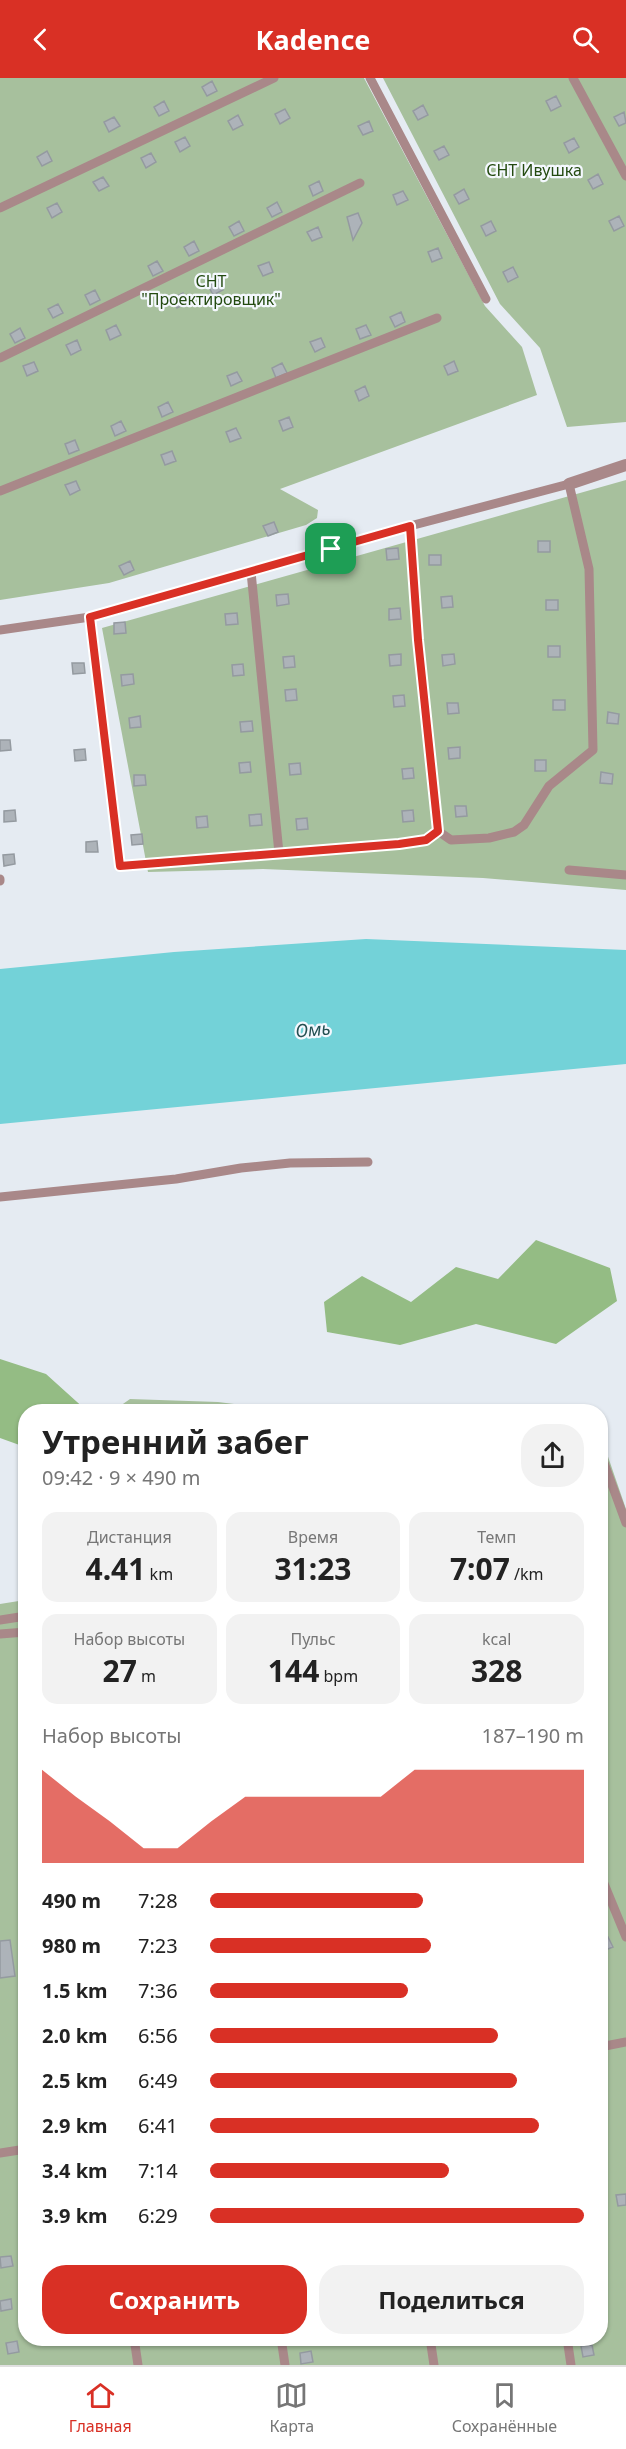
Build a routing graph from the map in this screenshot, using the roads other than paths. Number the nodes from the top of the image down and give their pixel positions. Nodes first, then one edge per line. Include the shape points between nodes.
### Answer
1 (274, 78) edge
2 (370, 78) edge
3 (573, 78) edge
4 (626, 176) edge
5 (360, 183) dead end
6 (0, 208) edge
7 (486, 299) dead end
8 (437, 318) dead end
9 (0, 358) edge
10 (626, 465) edge
11 (569, 484) junction
12 (0, 491) edge
13 (410, 526) junction
14 (251, 572) junction
15 (90, 617) junction
16 (0, 630) edge
17 (438, 831) junction
18 (279, 853) junction
19 (569, 870) dead end
20 (626, 875) edge
21 (368, 1162) dead end
22 (0, 1197) edge
23 (608, 1474) edge
24 (626, 1522) edge
25 (18, 1617) edge
26 (0, 1620) edge
27 (18, 1633) edge
28 (0, 1634) edge
29 (608, 1894) edge
30 (626, 1938) edge
31 (626, 2042) edge
32 (608, 2045) edge
33 (18, 2150) edge
34 (0, 2153) edge
35 (135, 2346) edge
36 (282, 2346) edge
37 (431, 2346) edge
38 (568, 2346) edge
39 (138, 2365) edge
40 (285, 2365) edge
41 (434, 2365) edge
42 (571, 2365) edge

1 - 6 lane
2 - 7 lane
3 - 4 lane
5 - 9 lane
8 - 12 lane
10 - 11 street
11 - 13 lane
11 - 17 lane via 589,569 593,750 549,786 524,825 514,832 451,840
13 - 14 lane
13 - 17 lane
14 - 15 lane
14 - 18 lane
15 - 16 lane
15 - 18 lane via 120,866
17 - 18 lane via 426,840 399,844
19 - 20 lane
21 - 22 lane via 290,1163
23 - 24 lane
25 - 26 lane
27 - 28 lane
29 - 30 lane
31 - 32 lane
33 - 34 lane
35 - 39 lane
36 - 40 lane
37 - 41 lane
38 - 42 lane

